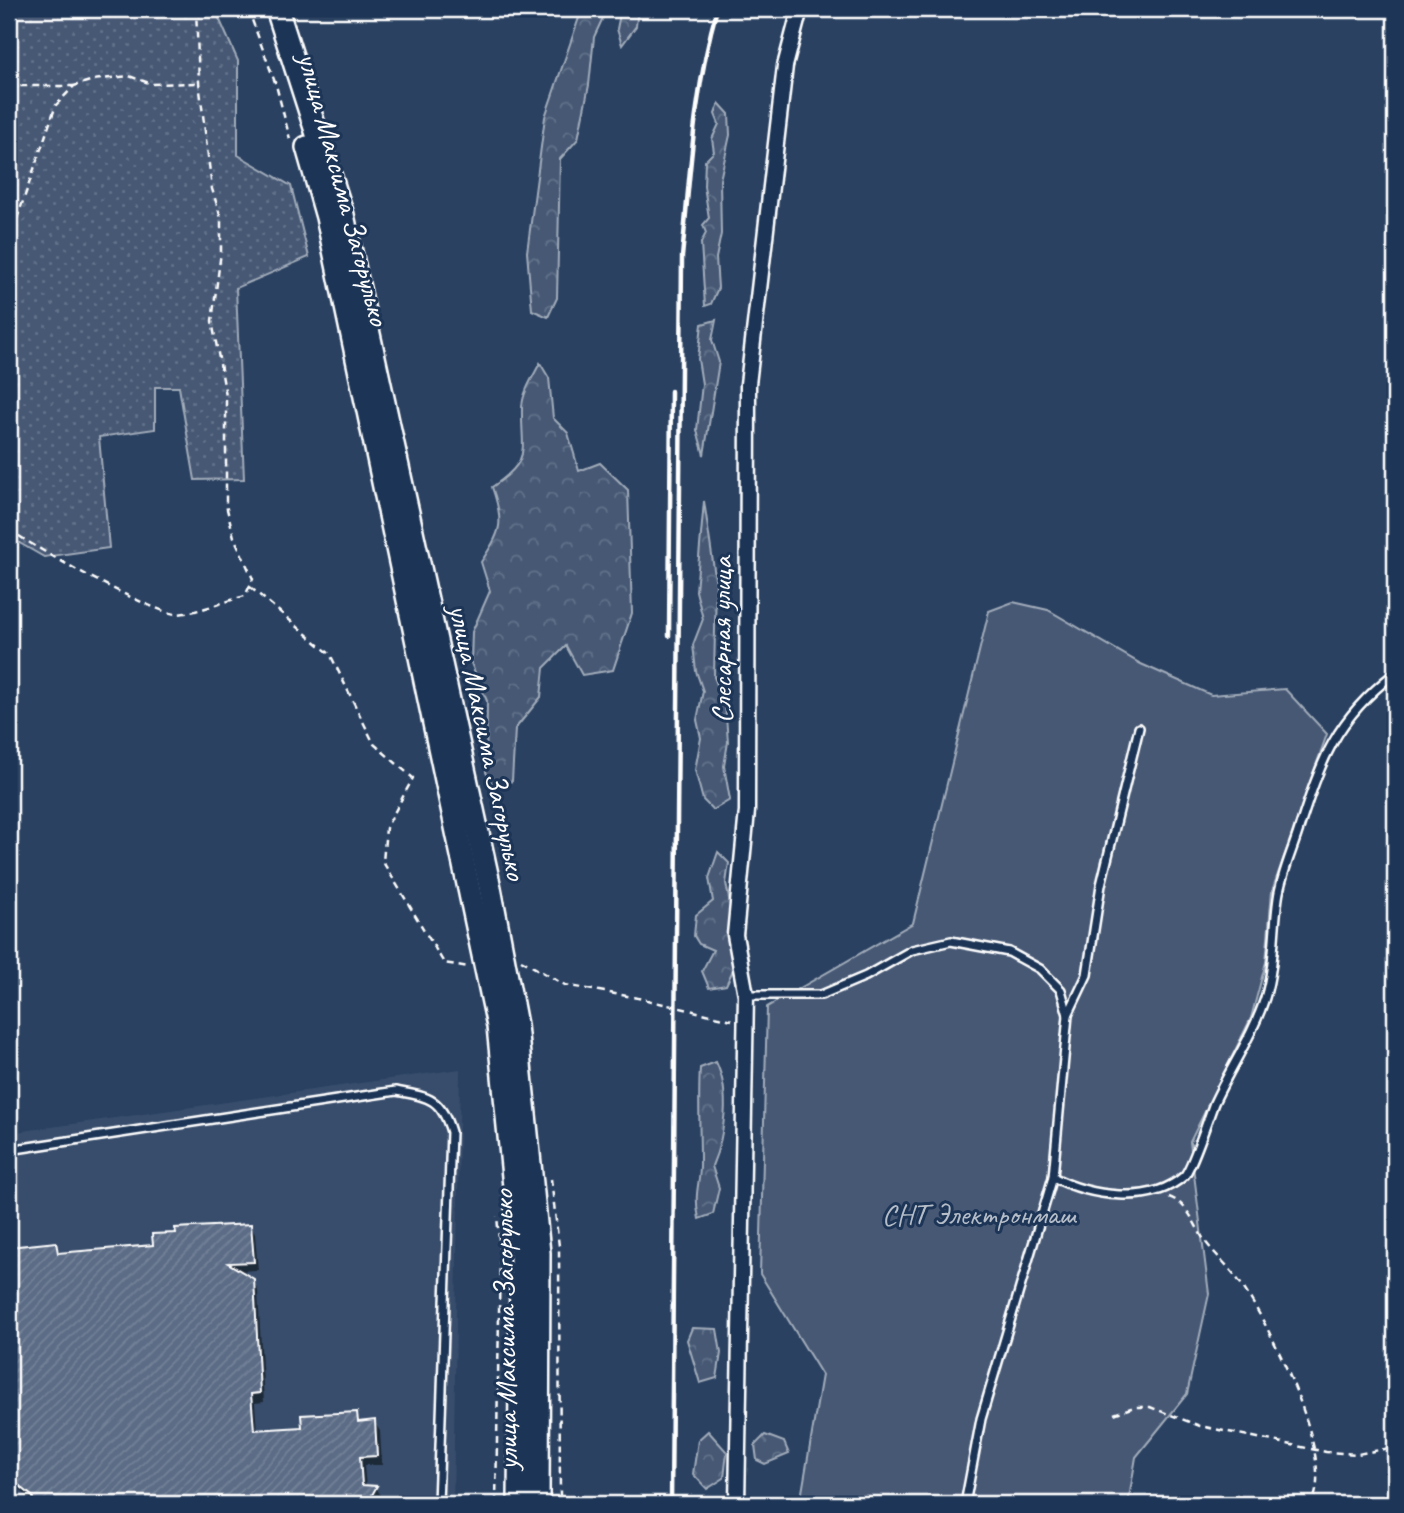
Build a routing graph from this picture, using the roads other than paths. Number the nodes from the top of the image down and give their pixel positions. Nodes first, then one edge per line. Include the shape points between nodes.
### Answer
1 (262, 9) edge
2 (277, 9) edge
3 (800, 9) edge
4 (1395, 673) edge
5 (1139, 728) dead end
6 (746, 995) junction
7 (1068, 1015) junction
8 (9, 1150) edge
9 (1053, 1177) junction
10 (438, 1504) edge
11 (519, 1504) edge
12 (538, 1504) edge
13 (737, 1504) edge
14 (965, 1504) edge

1 - 11 main road, улица Максима Загорулько via 327,217 498,1026 521,1257
2 - 12 main road, улица Максима Загорулько via 343,215 516,1025 538,1253
3 - 6 street, Слесарная улица via 785,66 748,384 747,811 735,935
4 - 9 lane via 1366,696 1335,734 1315,776 1279,889 1274,957 1265,999 1223,1084 1186,1175 1156,1192 1109,1194 1075,1189
5 - 7 lane via 1101,885 1087,975
6 - 7 lane via 821,995 912,950 951,941 1009,952 1040,969 1061,989
6 - 13 street, Слесарная улица
7 - 9 lane
8 - 10 lane via 396,1091 426,1096 445,1111 451,1132
9 - 14 lane via 981,1419

